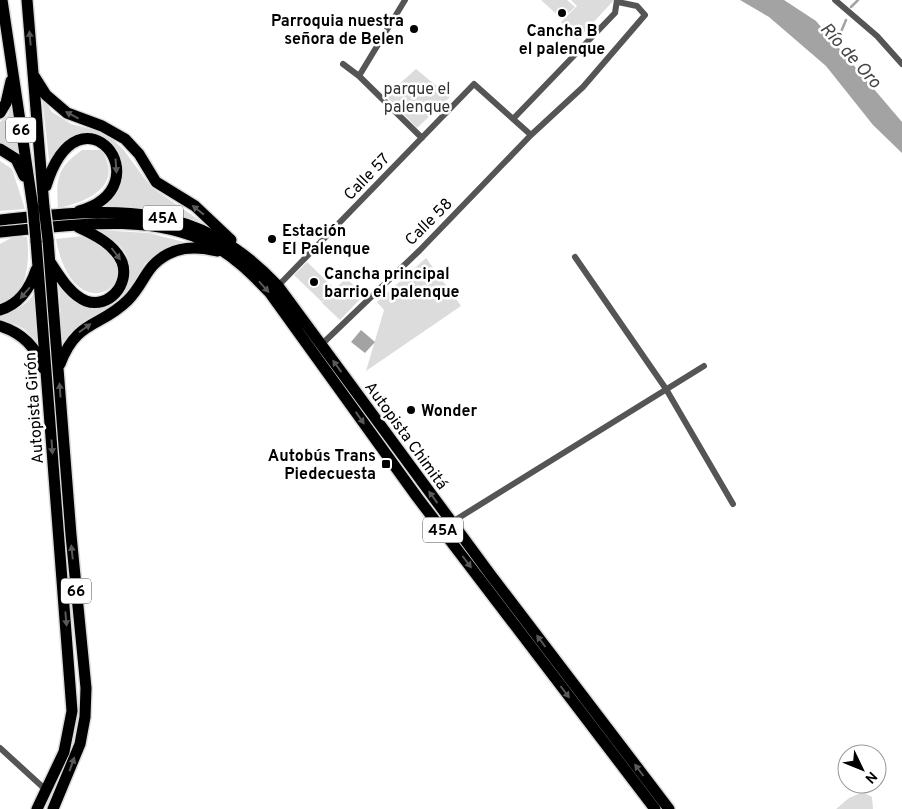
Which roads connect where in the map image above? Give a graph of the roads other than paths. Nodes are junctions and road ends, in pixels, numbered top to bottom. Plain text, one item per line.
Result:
1 (2, 0) edge
2 (27, 0) edge
3 (405, 0) edge
4 (835, 0) edge
5 (848, 0) edge
6 (617, 1) edge
7 (844, 6) junction
8 (343, 64) dead end
9 (902, 64) edge
10 (12, 66) junction
11 (34, 76) junction
12 (359, 76) junction
13 (0, 113) edge
14 (514, 119) junction
15 (531, 135) junction
16 (422, 138) junction
17 (0, 148) edge
18 (31, 192) junction
19 (44, 192) junction
20 (39, 210) junction
21 (72, 213) junction
22 (0, 219) edge
23 (76, 226) junction
24 (2, 233) edge
25 (228, 254) junction
26 (246, 255) junction
27 (575, 257) dead end
28 (50, 261) junction
29 (38, 266) junction
30 (278, 286) junction
31 (0, 310) edge
32 (0, 326) edge
33 (321, 345) junction
34 (704, 366) dead end
35 (58, 368) junction
36 (48, 381) junction
37 (666, 389) junction
38 (733, 504) dead end
39 (452, 522) junction
40 (0, 748) edge
41 (47, 791) junction
42 (37, 809) edge
43 (53, 809) edge
44 (655, 809) edge
45 (668, 809) edge

1 - 10 highway, Autopista Girón / 66
11 -> 2 highway, Autopista Girón / 66
3 - 12 street
4 - 7 street
5 - 7 street
6 - 14 street
6 - 15 street, Calle 58
7 - 9 street
8 - 12 street
10 - 13 highway
10 - 18 highway, Autopista Girón / 66
11 - 19 highway, Autopista Girón / 66
26 -> 11 highway
12 - 16 street
14 - 15 street
14 - 16 street, Calle 57
15 - 33 street, Calle 58
16 - 30 street, Calle 57
17 - 18 highway
18 - 20 highway, Autopista Girón / 66
19 - 20 highway, Autopista Girón / 66
19 -> 21 highway
20 - 21 highway, Autopista Chimitá / 45A
20 - 22 highway, 45A
20 - 28 highway, Autopista Girón / 66, bridge
20 - 29 highway, Autopista Girón / 66, bridge
21 - 26 highway, Autopista Chimitá / 45A
23 - 24 highway, Autopista Chimitá / 45A
23 - 25 highway, Autopista Chimitá / 45A
23 -> 28 highway
35 -> 25 highway
25 -> 44 highway, Autopista Chimitá / 45A
26 - 30 highway, Autopista Chimitá / 45A
27 - 37 street
28 - 35 highway, Autopista Girón / 66
29 -> 31 highway
29 - 36 highway, Autopista Girón / 66
30 - 33 highway, Autopista Chimitá / 45A
32 - 36 highway
39 -> 33 highway, Autopista Chimitá / 45A
34 - 37 street
43 -> 35 highway, Autopista Girón / 66
36 -> 41 highway, Autopista Girón / 66
37 - 38 street
37 - 39 street
45 -> 39 highway, Autopista Chimitá / 45A
40 - 41 street
41 - 42 highway, Autopista Girón / 66

